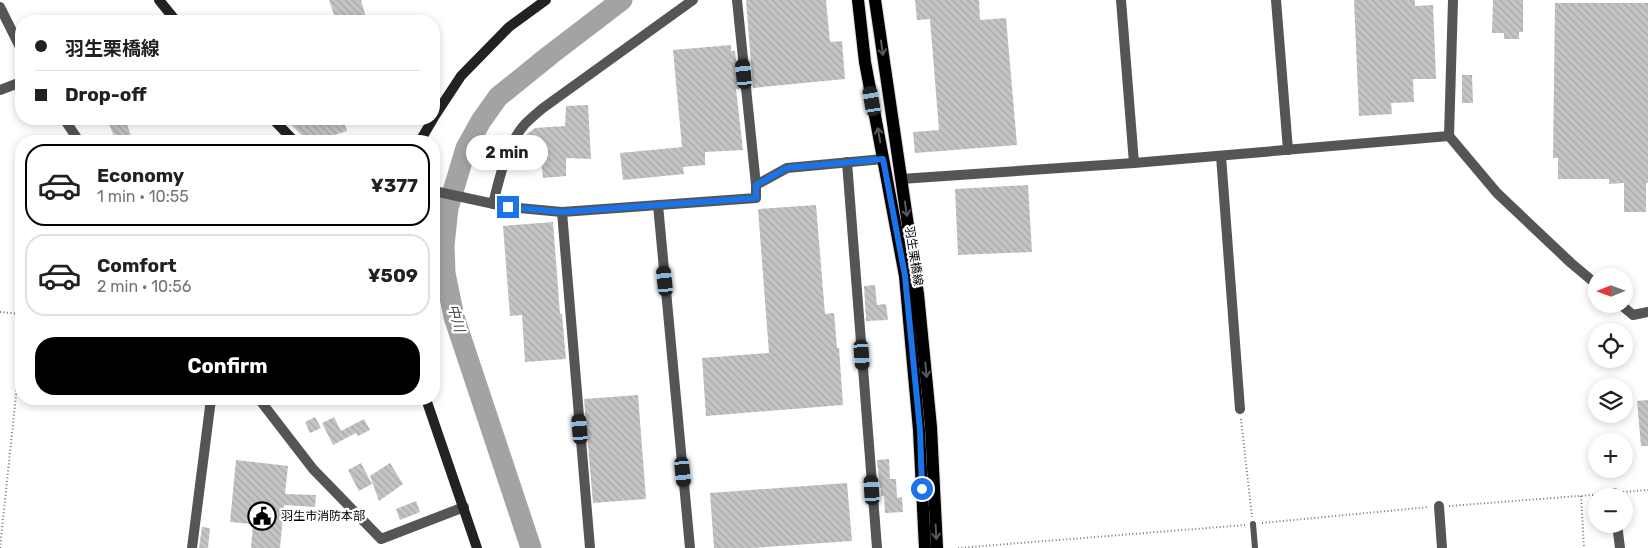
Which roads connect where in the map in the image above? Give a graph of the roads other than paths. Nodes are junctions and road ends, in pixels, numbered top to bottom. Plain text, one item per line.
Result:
1 (159, 0) edge
2 (546, 0) edge
3 (694, 0) edge
4 (737, 0) edge
5 (858, 0) edge
6 (875, 0) edge
7 (1121, 0) edge
8 (1276, 0) edge
9 (1453, 0) edge
10 (0, 7) edge
11 (171, 15) edge
12 (15, 37) edge
13 (15, 84) edge
14 (0, 90) edge
15 (440, 108) edge
16 (279, 125) edge
17 (288, 135) edge
18 (1449, 136) junction
19 (1288, 150) junction
20 (1221, 156) junction
21 (883, 159) junction
22 (847, 162) junction
23 (1134, 163) junction
24 (901, 180) junction
25 (756, 185) junction
26 (440, 192) edge
27 (494, 204) junction
28 (658, 205) junction
29 (562, 212) junction
30 (1588, 277) edge
31 (1648, 312) edge
32 (1631, 313) edge
33 (210, 405) edge
34 (264, 405) edge
35 (428, 405) edge
36 (1240, 409) road end
37 (1439, 506) road end
38 (464, 508) junction
39 (1253, 524) road end
40 (1618, 533) edge
41 (192, 548) edge
42 (478, 548) edge
43 (590, 548) edge
44 (690, 548) edge
45 (877, 548) edge
46 (925, 548) edge
47 (937, 548) edge
48 (1255, 548) edge
49 (1442, 548) edge
50 (1620, 548) edge

1 - 11 street
2 - 15 street
3 - 27 street
4 - 25 street
21 -> 5 main road, 羽生栗橋線
6 -> 24 main road, 羽生栗橋線
7 - 23 street
8 - 19 street
9 - 18 street
10 - 12 street
13 - 14 street
16 - 17 street
18 - 19 street
18 - 30 street
19 - 20 street
20 - 23 street
20 - 36 street
21 - 22 street
21 - 46 main road, 羽生栗橋線
22 - 25 street
22 - 45 street
23 - 24 street
24 -> 47 main road, 羽生栗橋線
25 - 28 street
26 - 27 street
27 - 29 street
28 - 29 street
28 - 44 street
29 - 43 street
31 - 32 street
33 - 41 street
34 - 38 street
35 - 38 street
37 - 49 street
38 - 42 street
39 - 48 lane
40 - 50 street

